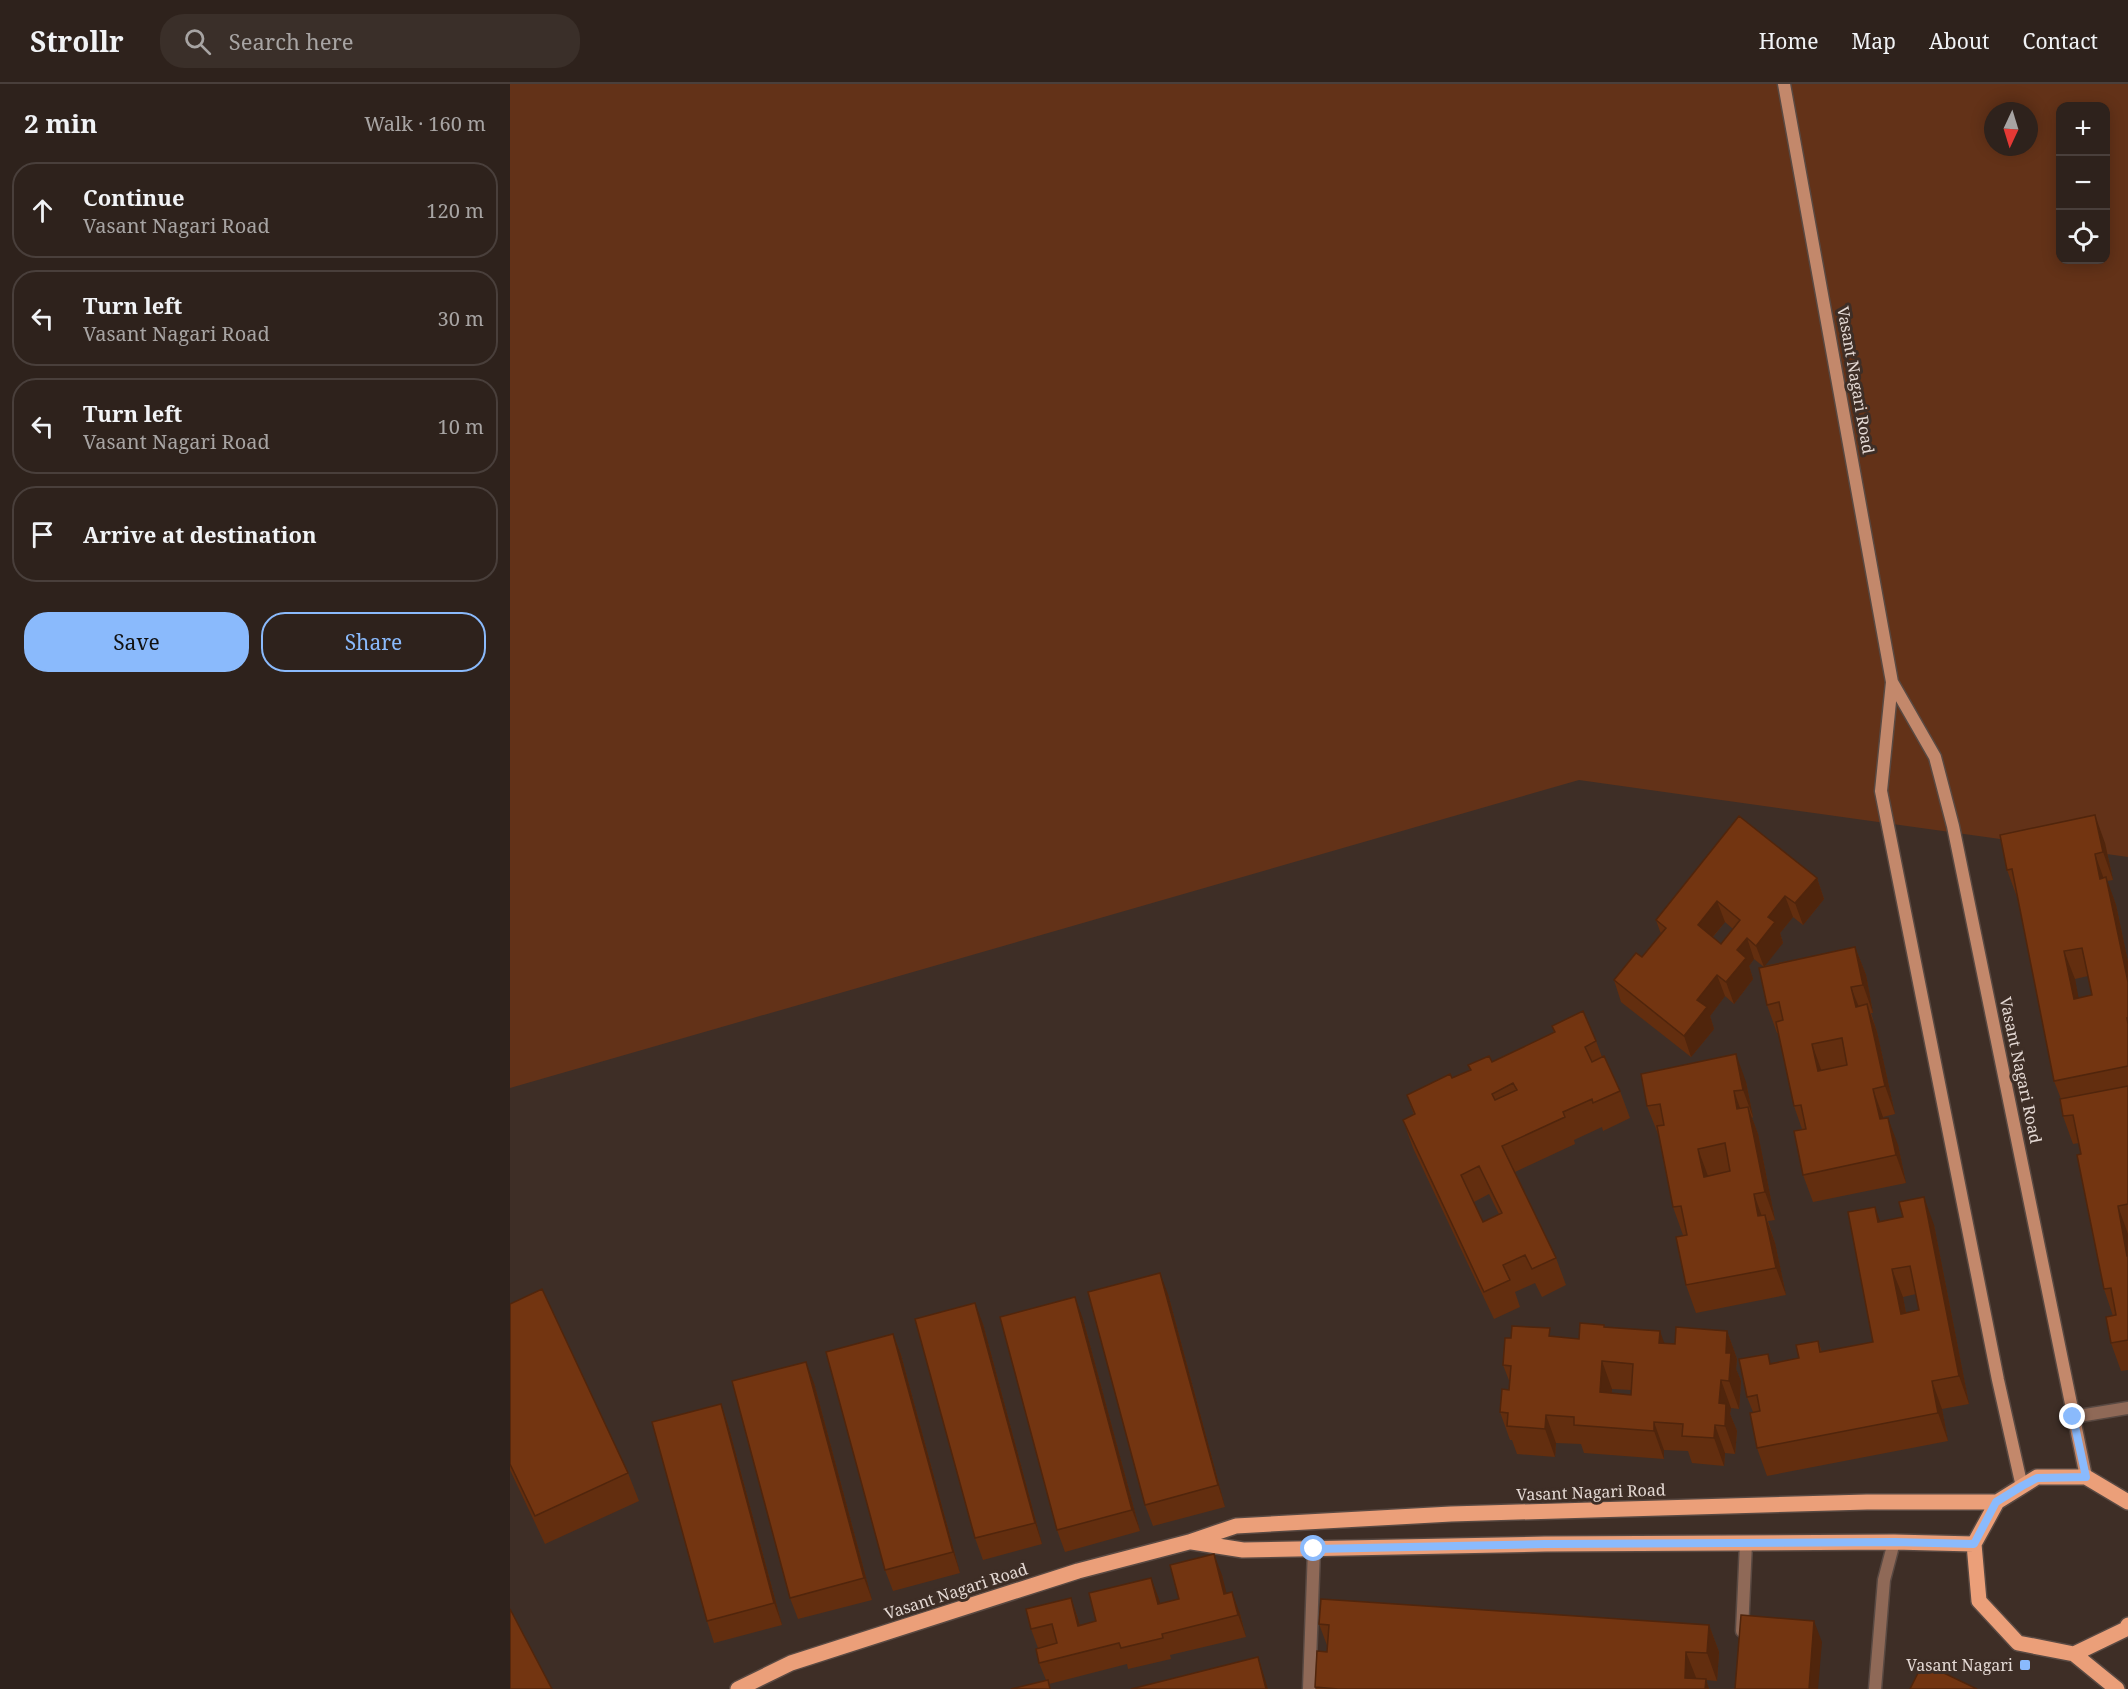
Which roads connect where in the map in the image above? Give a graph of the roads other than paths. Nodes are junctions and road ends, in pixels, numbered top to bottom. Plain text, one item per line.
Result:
1 (1784, 84) edge
2 (1892, 682) junction
3 (2128, 1408) edge
4 (2073, 1417) junction
5 (2086, 1477) junction
6 (2022, 1486) junction
7 (1996, 1502) junction
8 (2128, 1502) edge
9 (1189, 1542) junction
10 (1894, 1542) junction
11 (1746, 1543) junction
12 (1974, 1544) junction
13 (1314, 1549) junction
14 (2127, 1629) edge
15 (1741, 1644) edge
16 (2074, 1654) junction
17 (738, 1689) edge
18 (1310, 1689) edge
19 (1875, 1689) edge
20 (2117, 1689) edge

1 - 2 main road, Vasant Nagari Road
2 - 4 main road, Vasant Nagari Road
2 - 6 main road, Vasant Nagari Road
3 - 4 street
4 - 5 main road, Vasant Nagari Road
5 - 6 main road
5 - 8 main road
6 - 7 main road
7 - 9 main road, Vasant Nagari Road
7 - 12 main road
9 - 13 main road, Vasant Nagari Road
9 - 17 main road, Vasant Nagari Road
10 - 11 main road, Vasant Nagari Road
10 - 12 main road, Vasant Nagari Road
10 - 19 street
11 - 13 main road, Vasant Nagari Road
11 - 15 street
12 - 16 main road
13 - 18 street
14 - 16 main road
16 - 20 main road

